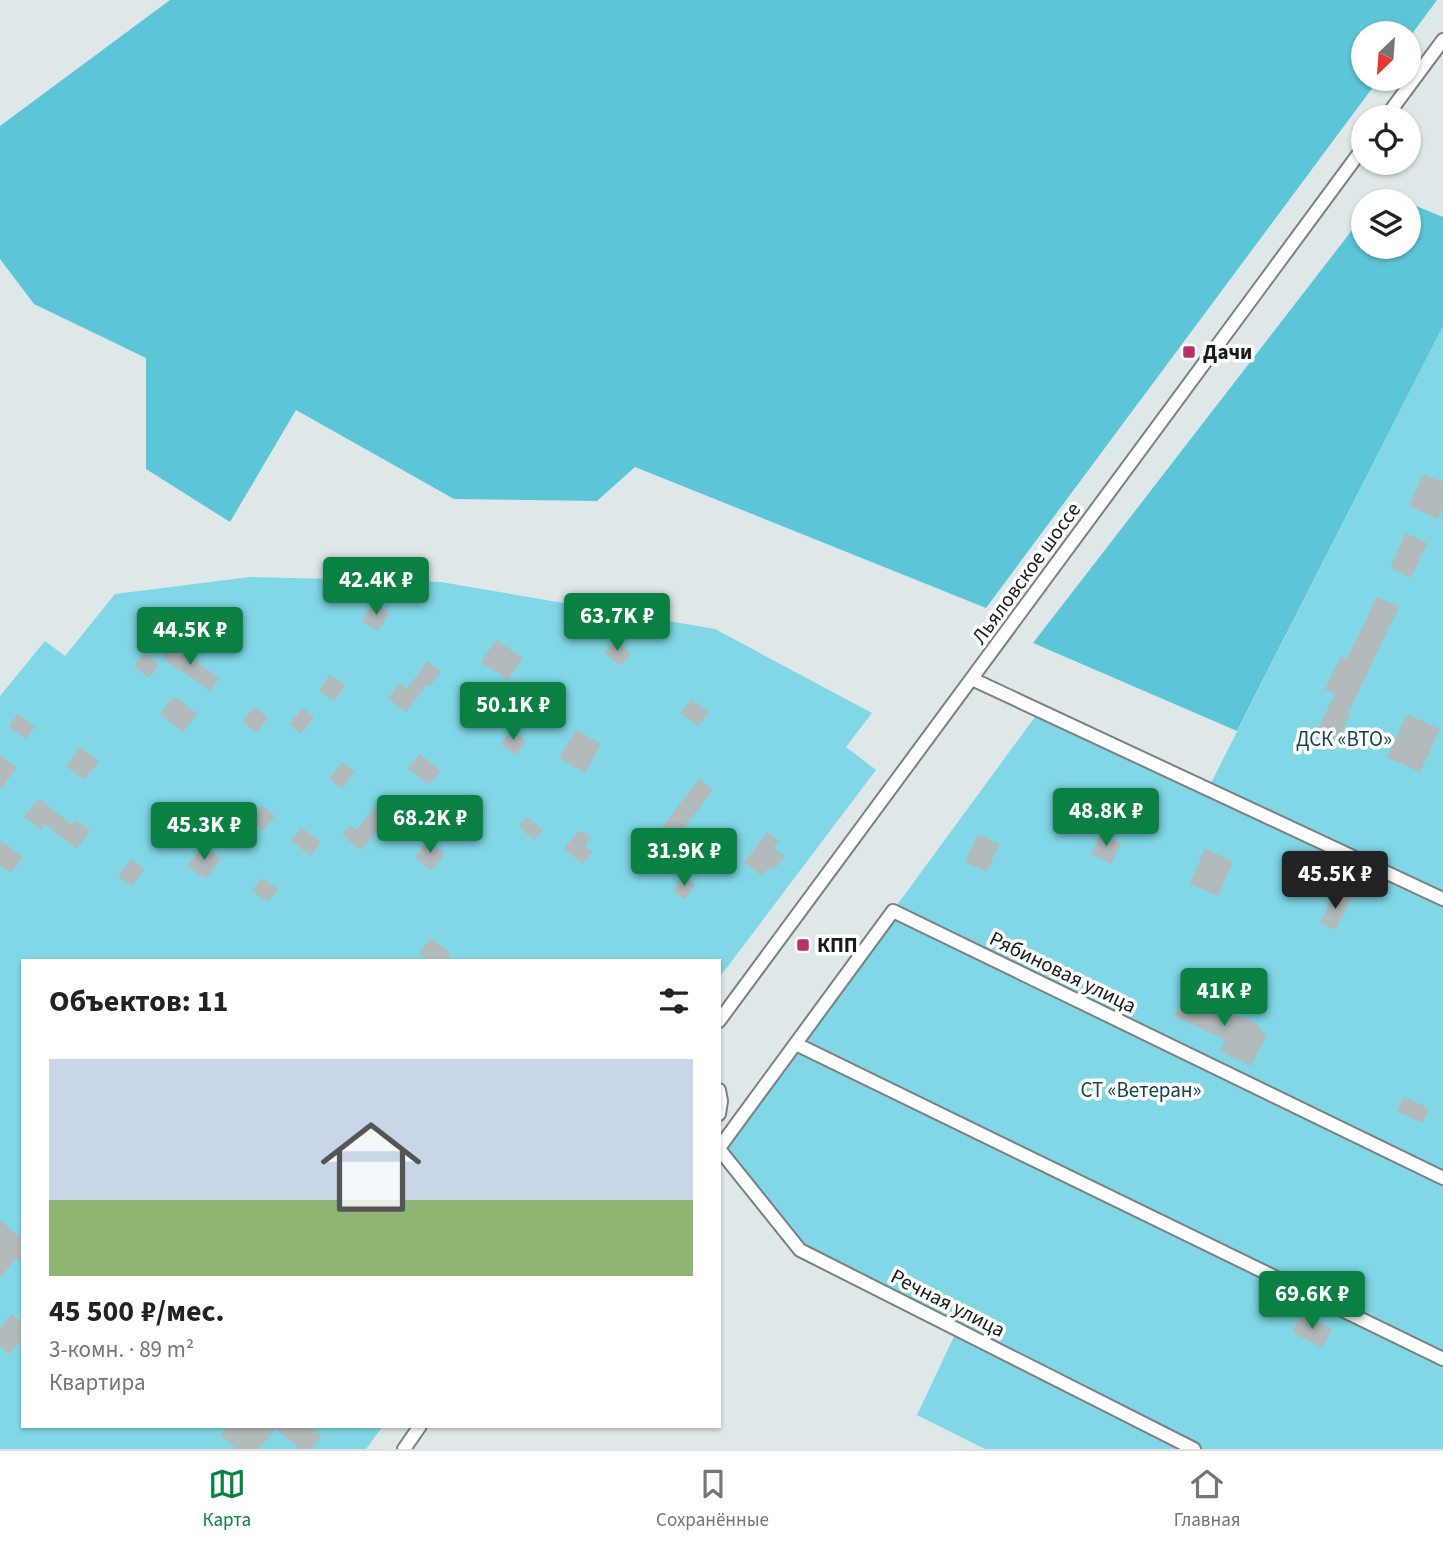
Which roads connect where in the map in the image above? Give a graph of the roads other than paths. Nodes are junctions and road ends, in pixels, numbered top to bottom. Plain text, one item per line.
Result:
1 (1443, 40) edge
2 (1395, 105) edge
3 (1351, 164) edge
4 (972, 678) junction
5 (1443, 899) edge
6 (721, 1018) edge
7 (796, 1044) junction
8 (721, 1145) edge
9 (721, 1151) edge
10 (1443, 1178) edge
11 (1443, 1359) edge
12 (419, 1428) edge
13 (404, 1449) edge
14 (1195, 1449) edge

1 - 2 street
3 - 4 street, Льяловское шоссе
4 - 5 street
4 - 6 street, Льяловское шоссе
7 - 8 street
7 - 10 street, Рябиновая улица
7 - 11 street
9 - 14 street, Речная улица
12 - 13 street

